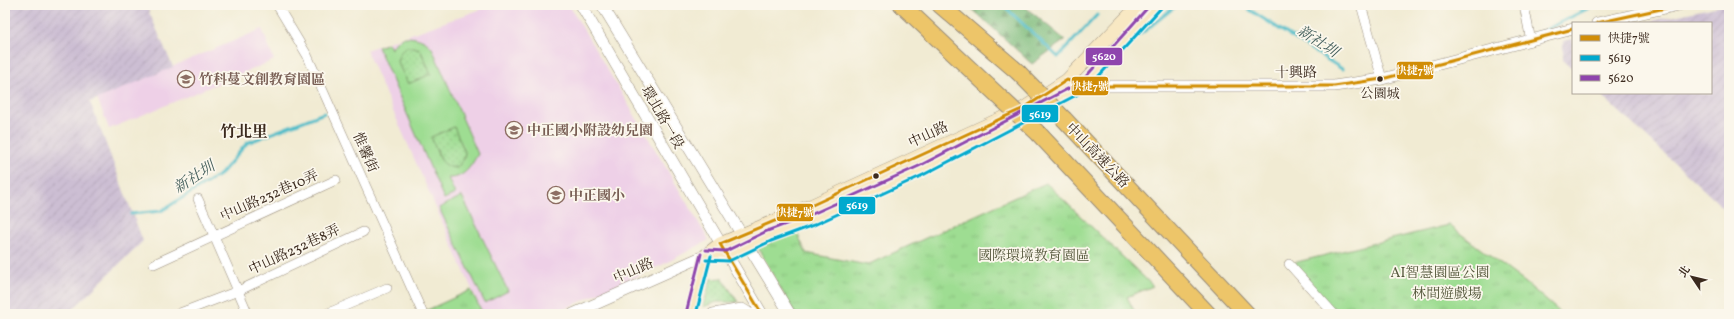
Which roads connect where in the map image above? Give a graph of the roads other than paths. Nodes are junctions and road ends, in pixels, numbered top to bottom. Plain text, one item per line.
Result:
1 (277, 5) edge
2 (581, 5) edge
3 (602, 5) edge
4 (902, 5) edge
5 (940, 5) edge
6 (1139, 5) edge
7 (1157, 5) edge
8 (1361, 5) edge
9 (1524, 5) edge
10 (1679, 5) edge
11 (1602, 22) edge
12 (1572, 29) edge
13 (1531, 41) junction
14 (1382, 79) junction
15 (1067, 80) junction
16 (1084, 86) junction
17 (336, 180) dead end
18 (198, 199) dead end
19 (363, 232) dead end
20 (214, 236) junction
21 (745, 240) junction
22 (720, 244) junction
23 (706, 255) junction
24 (727, 256) junction
25 (154, 264) dead end
26 (1289, 264) dead end
27 (387, 288) dead end
28 (238, 291) junction
29 (180, 313) edge
30 (248, 314) edge
31 (326, 314) edge
32 (423, 314) edge
33 (573, 314) edge
34 (691, 314) edge
35 (713, 314) edge
36 (750, 314) edge
37 (762, 314) edge
38 (790, 314) edge
39 (1208, 314) edge
40 (1247, 314) edge
41 (1334, 314) edge

1 - 32 street, 惟馨街
2 - 22 street, 環北路一段
3 - 21 street, 環北路一段
4 - 39 highway, 中山高速公路, bridge
5 - 40 highway, 中山高速公路, bridge
6 - 15 main road, 中山路
7 - 16 main road, 中山路
8 - 14 street
9 - 13 street
10 - 11 street
12 - 13 street, 十興路
13 - 14 street, 十興路
14 - 16 street, 十興路
15 - 16 street, 十興路
15 - 21 main road, 中山路
16 - 21 main road, 中山路
17 - 20 street, 中山路232巷10弄
18 - 20 street
19 - 28 street, 中山路232巷8弄
20 - 25 street, 中山路232巷10弄
20 - 28 street
21 - 22 main road, 中山路
21 - 24 main road, 中山路
21 - 38 street, 環北路一段
22 - 23 main road, 中山路
22 - 24 street, 環北路一段
23 - 24 main road, 中山路
23 - 33 street, 中山路
23 - 34 main road
24 - 37 street, 環北路一段
26 - 41 street
27 - 31 street
28 - 29 street, 中山路232巷8弄
28 - 30 street
35 - 36 street

